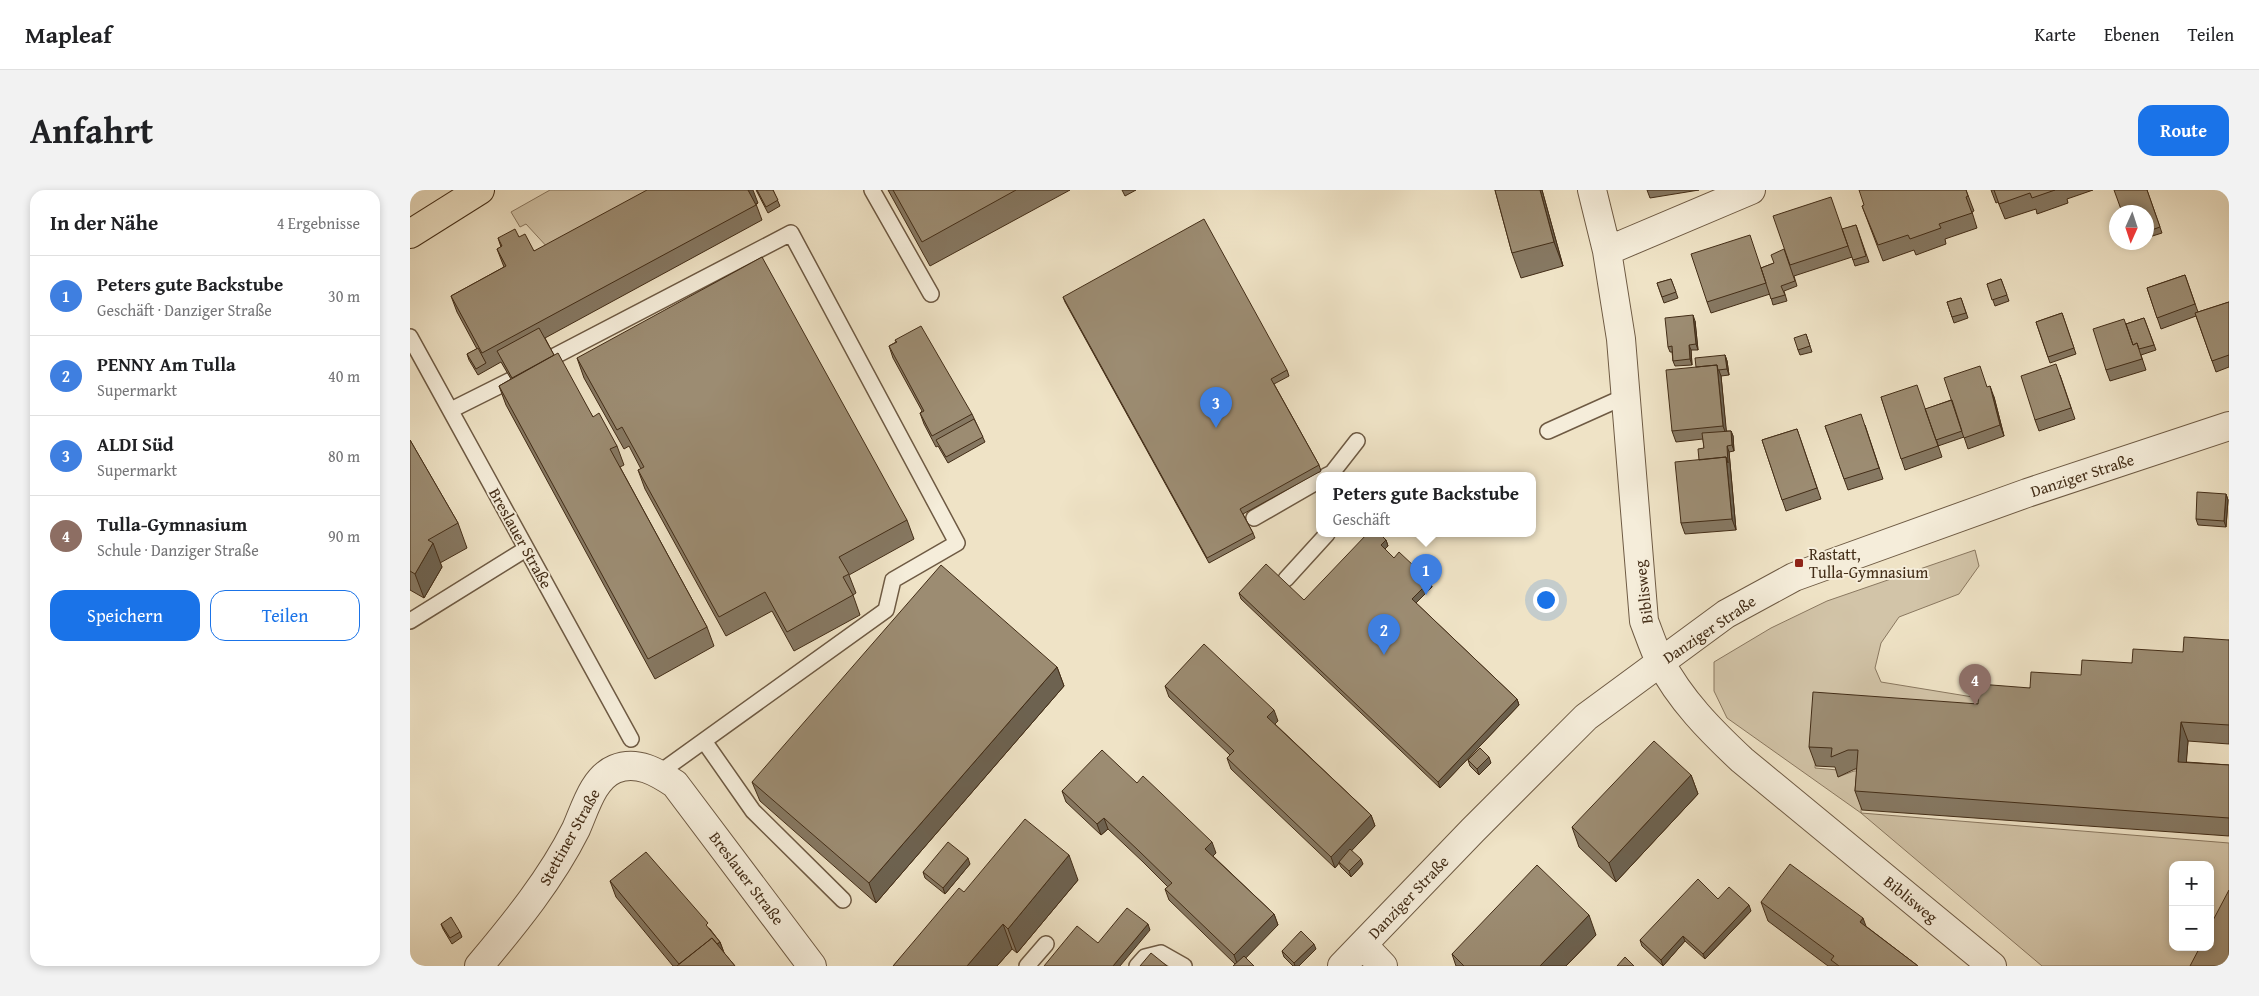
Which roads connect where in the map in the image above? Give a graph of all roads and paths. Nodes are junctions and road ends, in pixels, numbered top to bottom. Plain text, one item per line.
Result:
1 (480, 190) edge
2 (872, 190) edge
3 (1592, 190) edge
4 (1751, 190) edge
5 (410, 234) edge
6 (1607, 251) junction
7 (931, 294) dead end
8 (410, 337) edge
9 (553, 356) edge
10 (511, 380) edge
11 (1626, 396) junction
12 (451, 410) junction
13 (2229, 426) edge
14 (1548, 431) dead end
15 (1357, 441) dead end
16 (1333, 472) edge
17 (1316, 482) edge
18 (1254, 518) dead end
19 (1324, 537) edge
20 (526, 549) junction
21 (1286, 580) edge
22 (410, 621) edge
23 (1660, 661) junction
24 (631, 739) dead end
25 (704, 741) junction
26 (629, 766) joint
27 (659, 773) junction
28 (843, 900) dead end
29 (1046, 944) dead end
30 (1363, 945) junction
31 (479, 966) edge
32 (812, 966) edge
33 (1027, 966) edge
34 (1137, 966) edge
35 (1184, 966) edge
36 (1342, 966) edge
37 (1383, 966) edge
38 (1992, 966) edge

1 - 5 main road
2 - 7 lane
3 - 6 street, Biblisweg
4 - 6 street
6 - 11 street, Biblisweg
8 - 12 lane, Breslauer Straße
9 - 25 lane
10 - 12 lane
11 - 14 lane
11 - 23 street, Biblisweg
12 - 20 lane, Breslauer Straße
13 - 23 street, Danziger Straße
15 - 16 lane
17 - 18 lane
19 - 21 lane
20 - 22 lane
20 - 24 lane, Breslauer Straße
23 - 30 street, Danziger Straße
23 - 38 street, Biblisweg
25 - 27 lane
25 - 28 lane
26 - 27 street, Breslauer Straße
26 - 31 street, Stettiner Straße
27 - 32 street, Breslauer Straße
29 - 33 lane
30 - 36 street, Danziger Straße
30 - 37 street
34 - 35 lane

